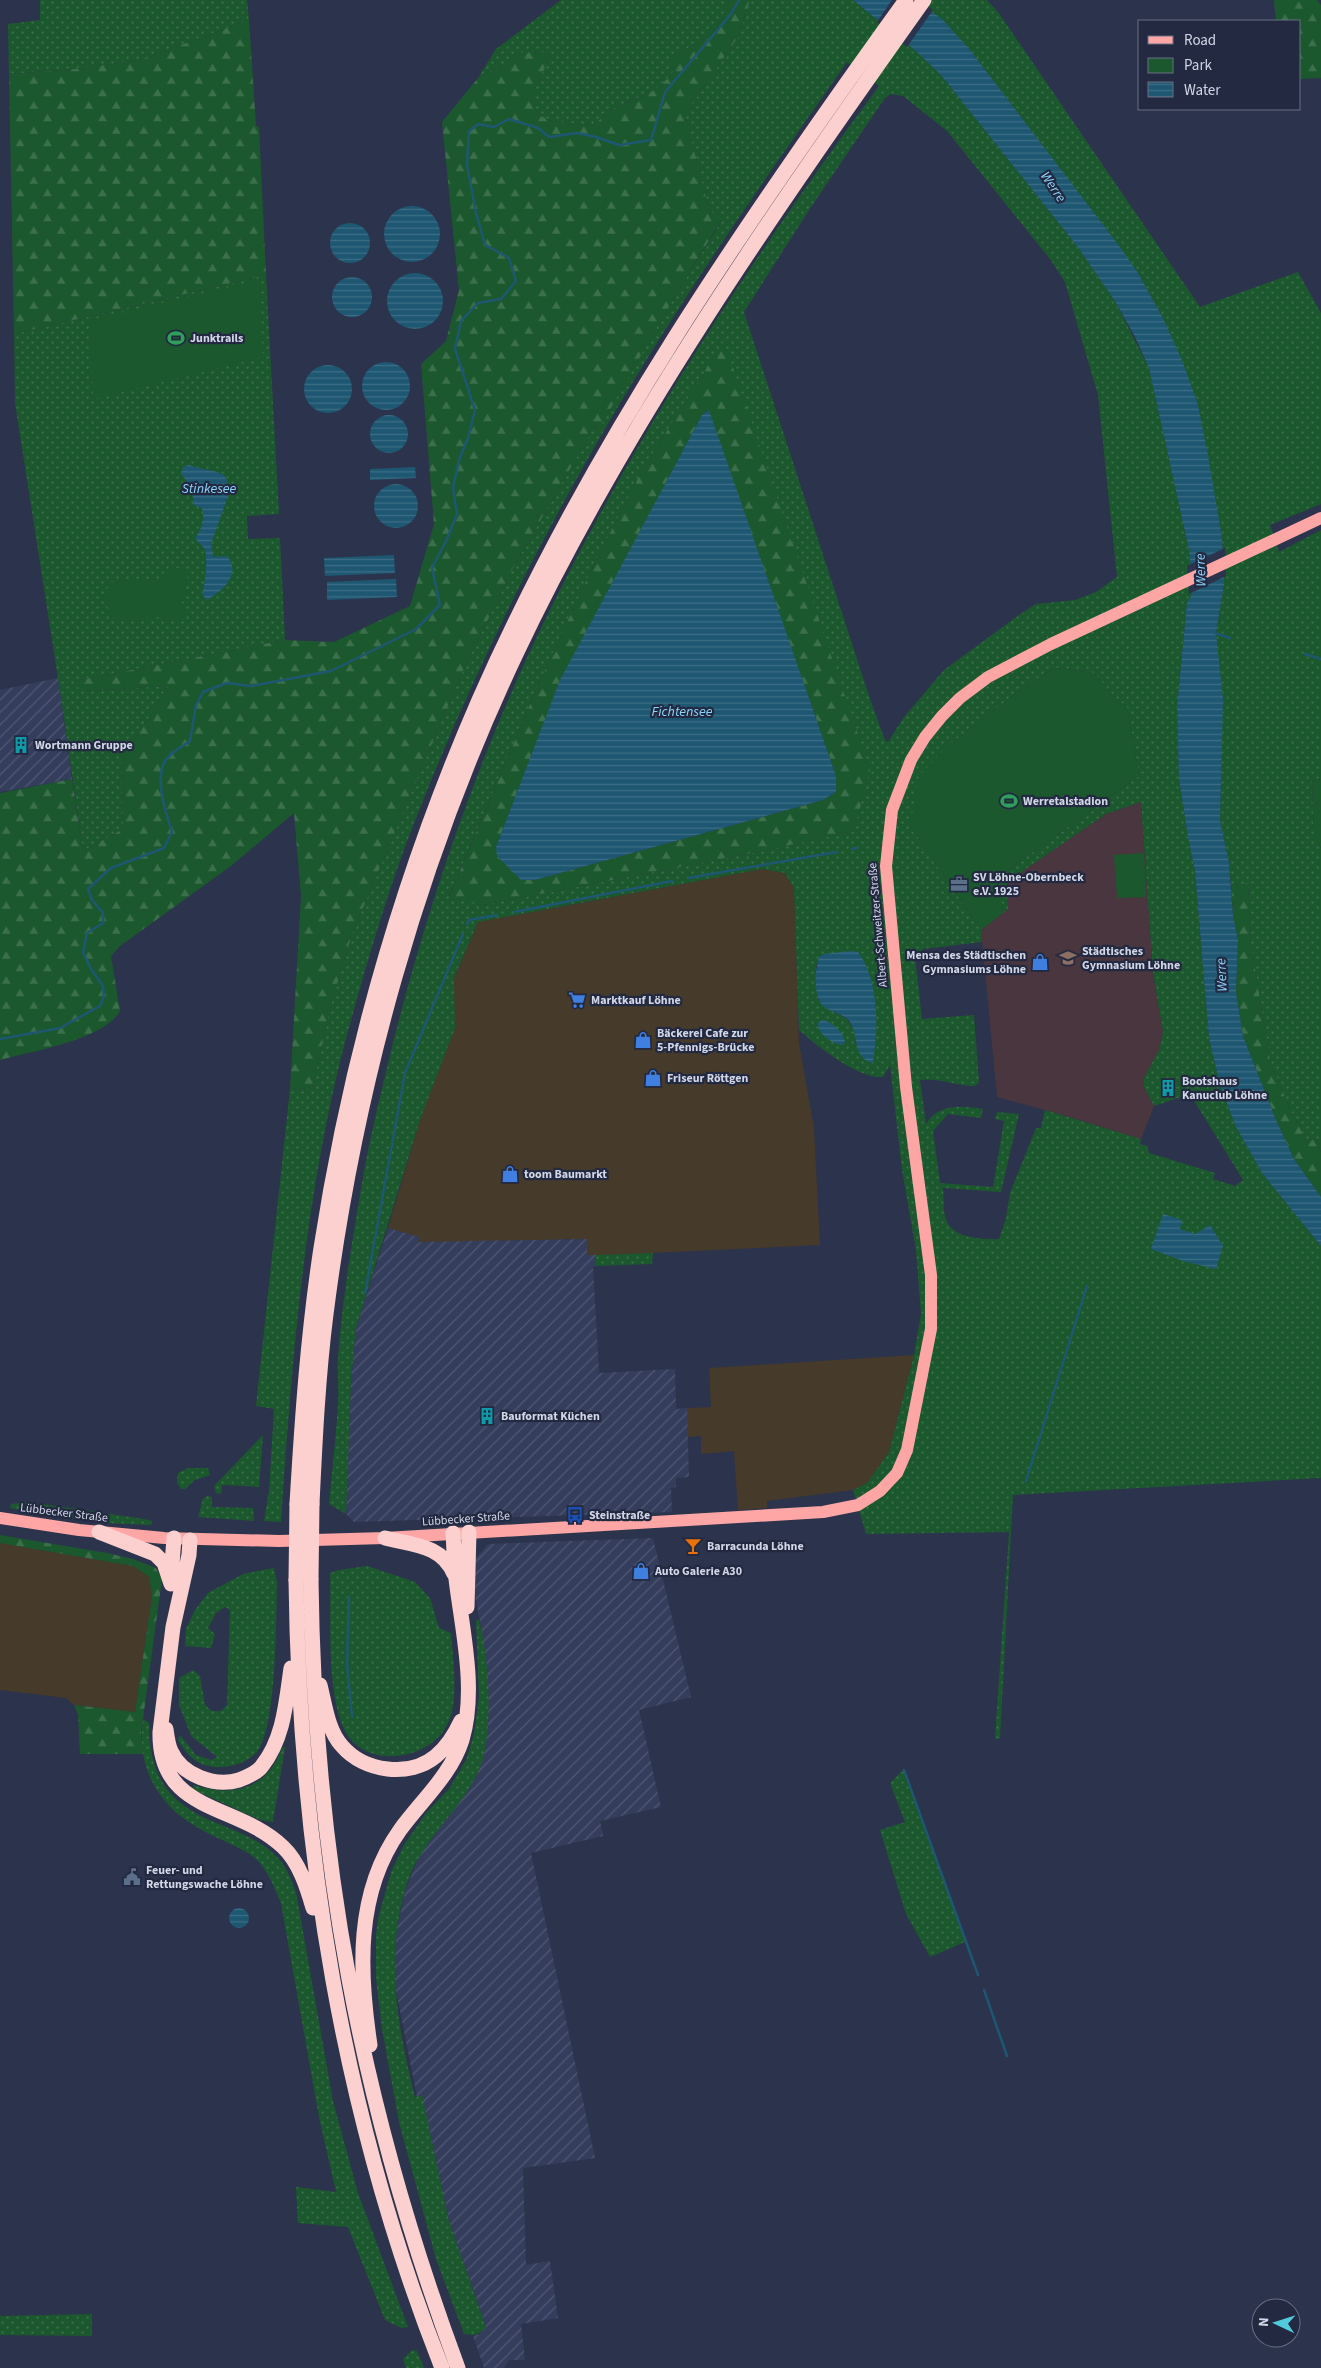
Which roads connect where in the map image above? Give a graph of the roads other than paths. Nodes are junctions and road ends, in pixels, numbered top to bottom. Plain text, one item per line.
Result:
1 (906, 0) edge
2 (924, 0) edge
3 (862, 74) junction
4 (1321, 518) edge
5 (906, 1450) joint
6 (0, 1518) edge
7 (99, 1532) junction
8 (469, 1532) junction
9 (453, 1533) junction
10 (174, 1538) junction
11 (386, 1538) junction
12 (190, 1540) junction
13 (456, 1577) junction
14 (303, 1580) junction
15 (171, 1584) junction
16 (296, 1624) junction
17 (173, 1627) junction
18 (464, 1628) junction
19 (312, 1647) junction
20 (468, 1699) junction
21 (164, 1708) junction
22 (330, 1967) junction
23 (372, 2093) junction
24 (441, 2365) edge
25 (458, 2368) edge

1 - 3 highway
2 - 3 highway
3 - 14 highway, bridge
4 - 5 main road, Albert-Schweitzer-Straße
5 - 8 main road, Lübbecker Straße
6 - 7 main road, Lübbecker Straße
7 - 10 main road, Lübbecker Straße
7 - 15 highway
8 - 9 main road, Lübbecker Straße
8 - 18 highway
9 - 11 main road, Lübbecker Straße
9 - 13 highway
10 - 12 main road, Lübbecker Straße
10 - 15 highway
11 - 12 main road, Lübbecker Straße
11 - 13 highway
12 - 17 highway
13 - 18 highway
14 - 16 highway
14 - 19 highway
15 - 17 highway
16 - 21 highway
16 - 22 highway
17 - 21 highway
18 - 20 highway
19 - 20 highway
19 - 23 highway
20 - 23 highway
21 - 22 highway
22 - 24 highway
23 - 25 highway

